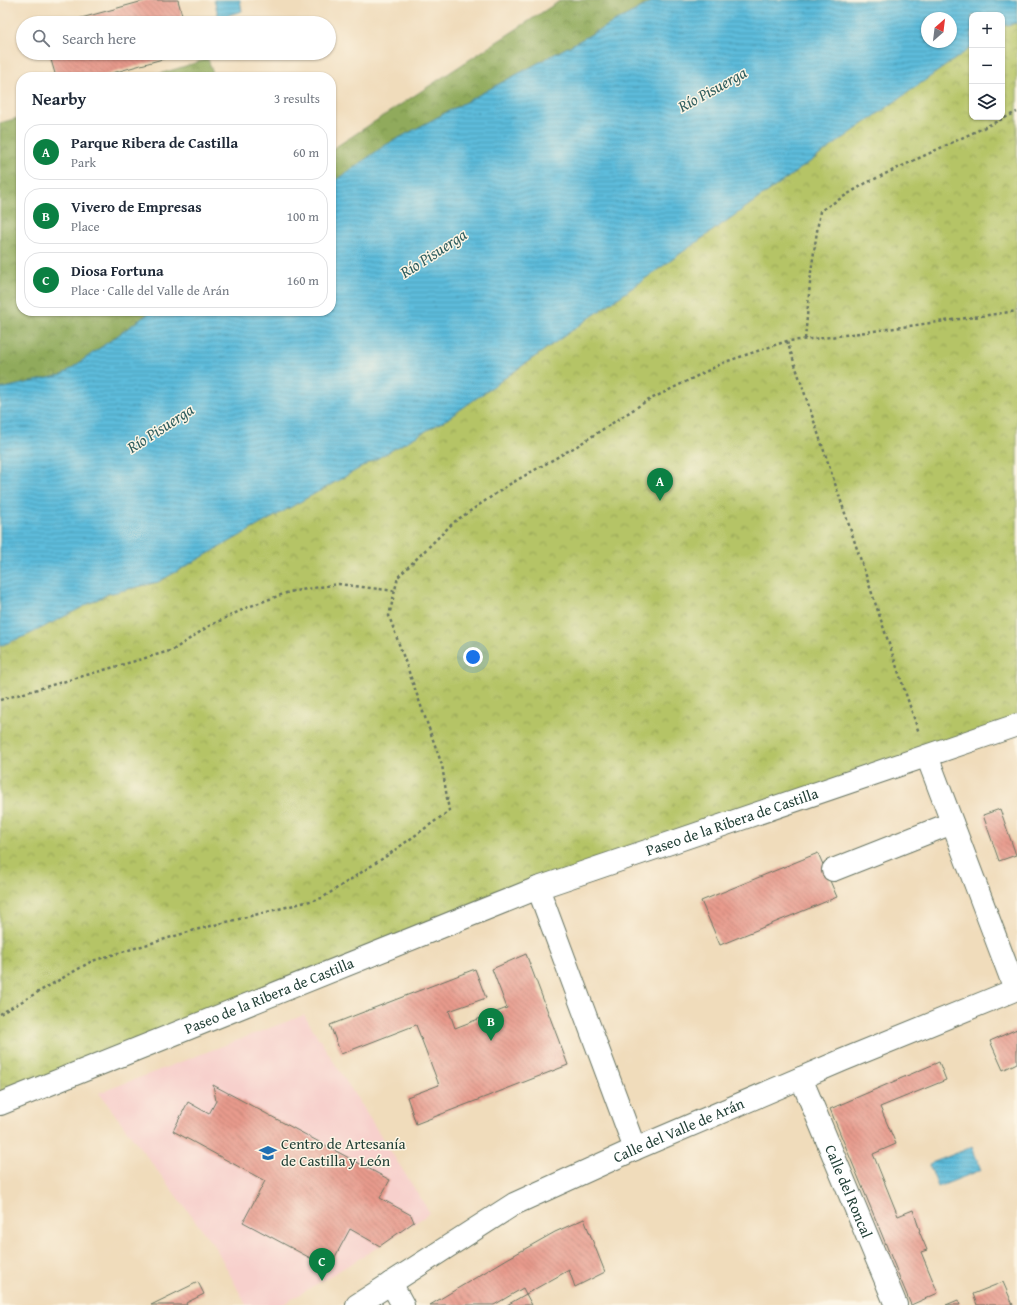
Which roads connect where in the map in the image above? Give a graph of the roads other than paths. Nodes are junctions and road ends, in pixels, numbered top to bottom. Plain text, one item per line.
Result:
1 (1017, 725) edge
2 (926, 756) junction
3 (952, 823) junction
4 (833, 870) dead end
5 (538, 888) junction
6 (1016, 989) edge
7 (801, 1078) junction
8 (0, 1104) edge
9 (635, 1149) junction
10 (391, 1284) junction
11 (357, 1305) edge
12 (403, 1305) edge
13 (896, 1305) edge

1 - 2 street, Paseo de la Ribera de Castilla
2 - 3 street
2 - 5 street, Paseo de la Ribera de Castilla
3 - 4 street
3 - 6 street
5 - 8 street, Paseo de la Ribera de Castilla
5 - 9 street
6 - 7 street, Calle del Valle de Arán
7 - 9 street, Calle del Valle de Arán
7 - 13 street, Calle del Roncal
9 - 10 street, Calle del Valle de Arán
10 - 11 street, Calle del Valle de Arán
10 - 12 street

